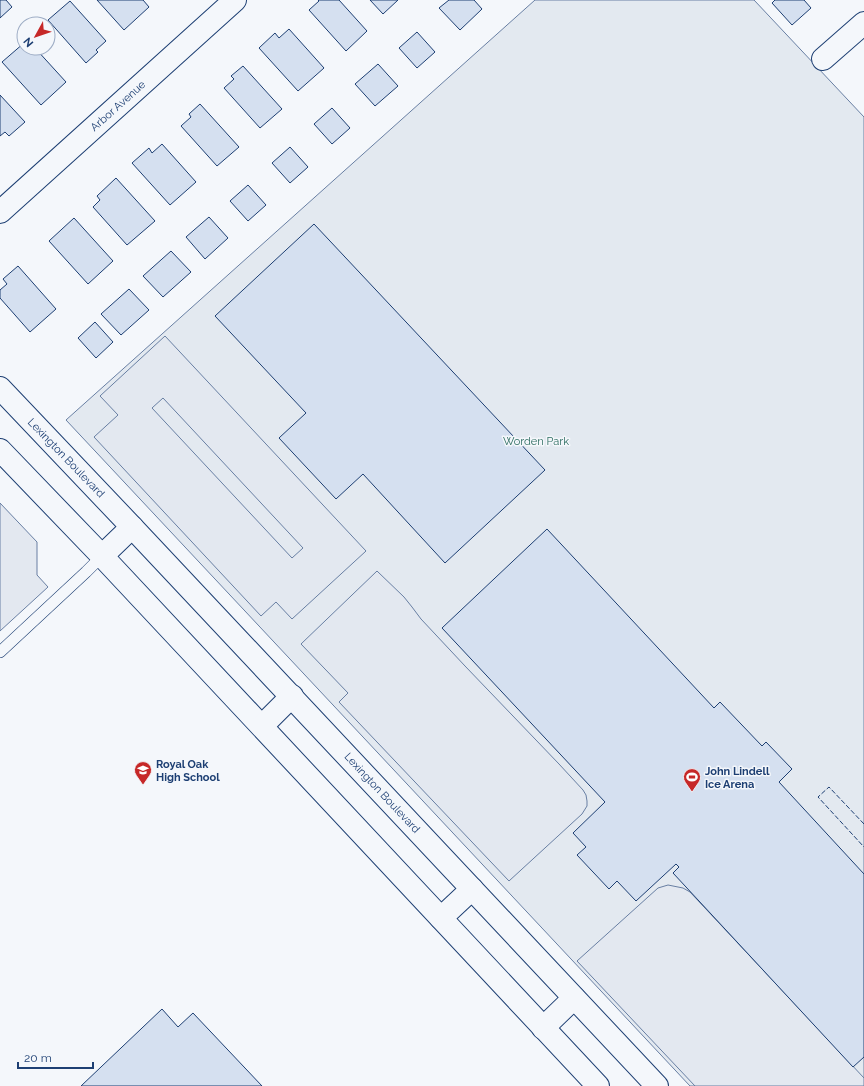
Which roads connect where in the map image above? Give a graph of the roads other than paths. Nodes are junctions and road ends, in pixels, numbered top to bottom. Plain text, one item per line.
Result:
1 (235, 0) edge
2 (864, 23) edge
3 (823, 59) dead end
4 (0, 212) edge
5 (0, 388) edge
6 (0, 450) edge
7 (132, 527) junction
8 (102, 556) junction
9 (0, 652) edge
10 (292, 696) junction
11 (262, 726) junction
12 (472, 890) junction
13 (441, 918) junction
14 (574, 998) junction
15 (542, 1028) junction
16 (598, 1086) edge
17 (657, 1086) edge

1 - 4 street, Arbor Avenue
2 - 3 street
5 - 7 street, Lexington Boulevard
6 - 8 street
7 - 8 street
7 - 10 street, Lexington Boulevard
8 - 9 lane
8 - 11 street
10 - 11 street
10 - 12 street, Lexington Boulevard
11 - 13 street
12 - 13 street
12 - 14 street, Lexington Boulevard
13 - 15 street
14 - 15 street
14 - 17 street, Lexington Boulevard
15 - 16 street

